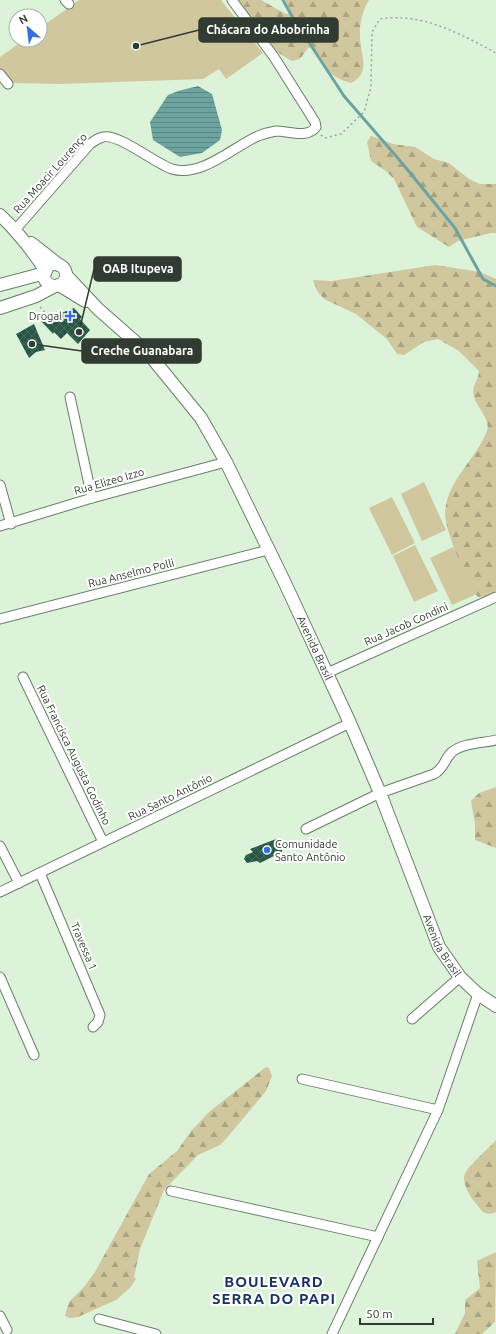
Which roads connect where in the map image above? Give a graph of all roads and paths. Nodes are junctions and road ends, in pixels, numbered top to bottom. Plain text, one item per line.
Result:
1 (232, 0) edge
2 (496, 53) edge
3 (0, 74) edge
4 (8, 84) dead end
5 (313, 131) junction
6 (0, 215) edge
7 (15, 230) junction
8 (62, 270) junction
9 (45, 272) junction
10 (0, 285) edge
11 (57, 285) junction
12 (38, 304) dead end
13 (0, 308) edge
14 (98, 309) junction
15 (49, 317) dead end
16 (70, 397) dead end
17 (226, 462) junction
18 (0, 486) edge
19 (92, 498) junction
20 (11, 524) junction
21 (0, 526) edge
22 (268, 550) junction
23 (496, 597) edge
24 (0, 619) edge
25 (327, 673) junction
26 (23, 677) dead end
27 (350, 723) junction
28 (496, 740) edge
29 (380, 793) junction
30 (306, 829) dead end
31 (103, 842) junction
32 (0, 846) edge
33 (40, 873) junction
34 (18, 883) junction
35 (0, 892) edge
36 (0, 977) edge
37 (460, 977) junction
38 (478, 994) junction
39 (496, 1006) edge
40 (412, 1019) dead end
41 (93, 1027) dead end
42 (34, 1055) dead end
43 (302, 1079) dead end
44 (438, 1110) junction
45 (172, 1191) dead end
46 (378, 1237) junction
47 (0, 1316) edge
48 (99, 1320) dead end
49 (7, 1330) dead end
50 (156, 1334) edge
51 (332, 1334) edge

1 - 5 street
2 - 5 path
3 - 4 street
5 - 7 street, Rua Moacir Lourenço
6 - 7 main road, Avenida Brasil
7 - 8 main road, Avenida Brasil
7 - 9 main road, Avenida Brasil
8 - 9 main road
8 - 11 main road
8 - 14 main road, Avenida Brasil
9 - 10 main road
9 - 11 main road, Avenida Brasil
11 - 13 main road
11 - 14 main road, Avenida Brasil
12 - 15 path
14 - 17 main road, Avenida Brasil
16 - 19 street
17 - 19 street, Rua Elizeo Izzo
17 - 22 main road, Avenida Brasil
18 - 20 street
19 - 20 street, Rua Elizeo Izzo
20 - 21 street, Rua Elizeo Izzo
22 - 24 street, Rua Anselmo Polli
22 - 25 main road, Avenida Brasil
23 - 25 street, Rua Jacob Condini
25 - 27 main road, Avenida Brasil
26 - 31 street, Rua Francisca Augusta Godinho
27 - 29 main road, Avenida Brasil
27 - 31 street, Rua Santo Antônio
28 - 29 street
29 - 30 street
29 - 37 main road, Avenida Brasil
31 - 33 street, Rua Santo Antônio
32 - 34 street
33 - 34 street, Rua Santo Antônio
33 - 41 street, Travessa 1
34 - 35 street, Rua Santo Antônio
36 - 42 street
37 - 38 main road, Avenida Brasil
37 - 40 street
38 - 39 main road, Avenida Brasil
38 - 44 street
43 - 44 street
44 - 46 street
45 - 46 street
46 - 51 street
47 - 49 street
48 - 50 street

